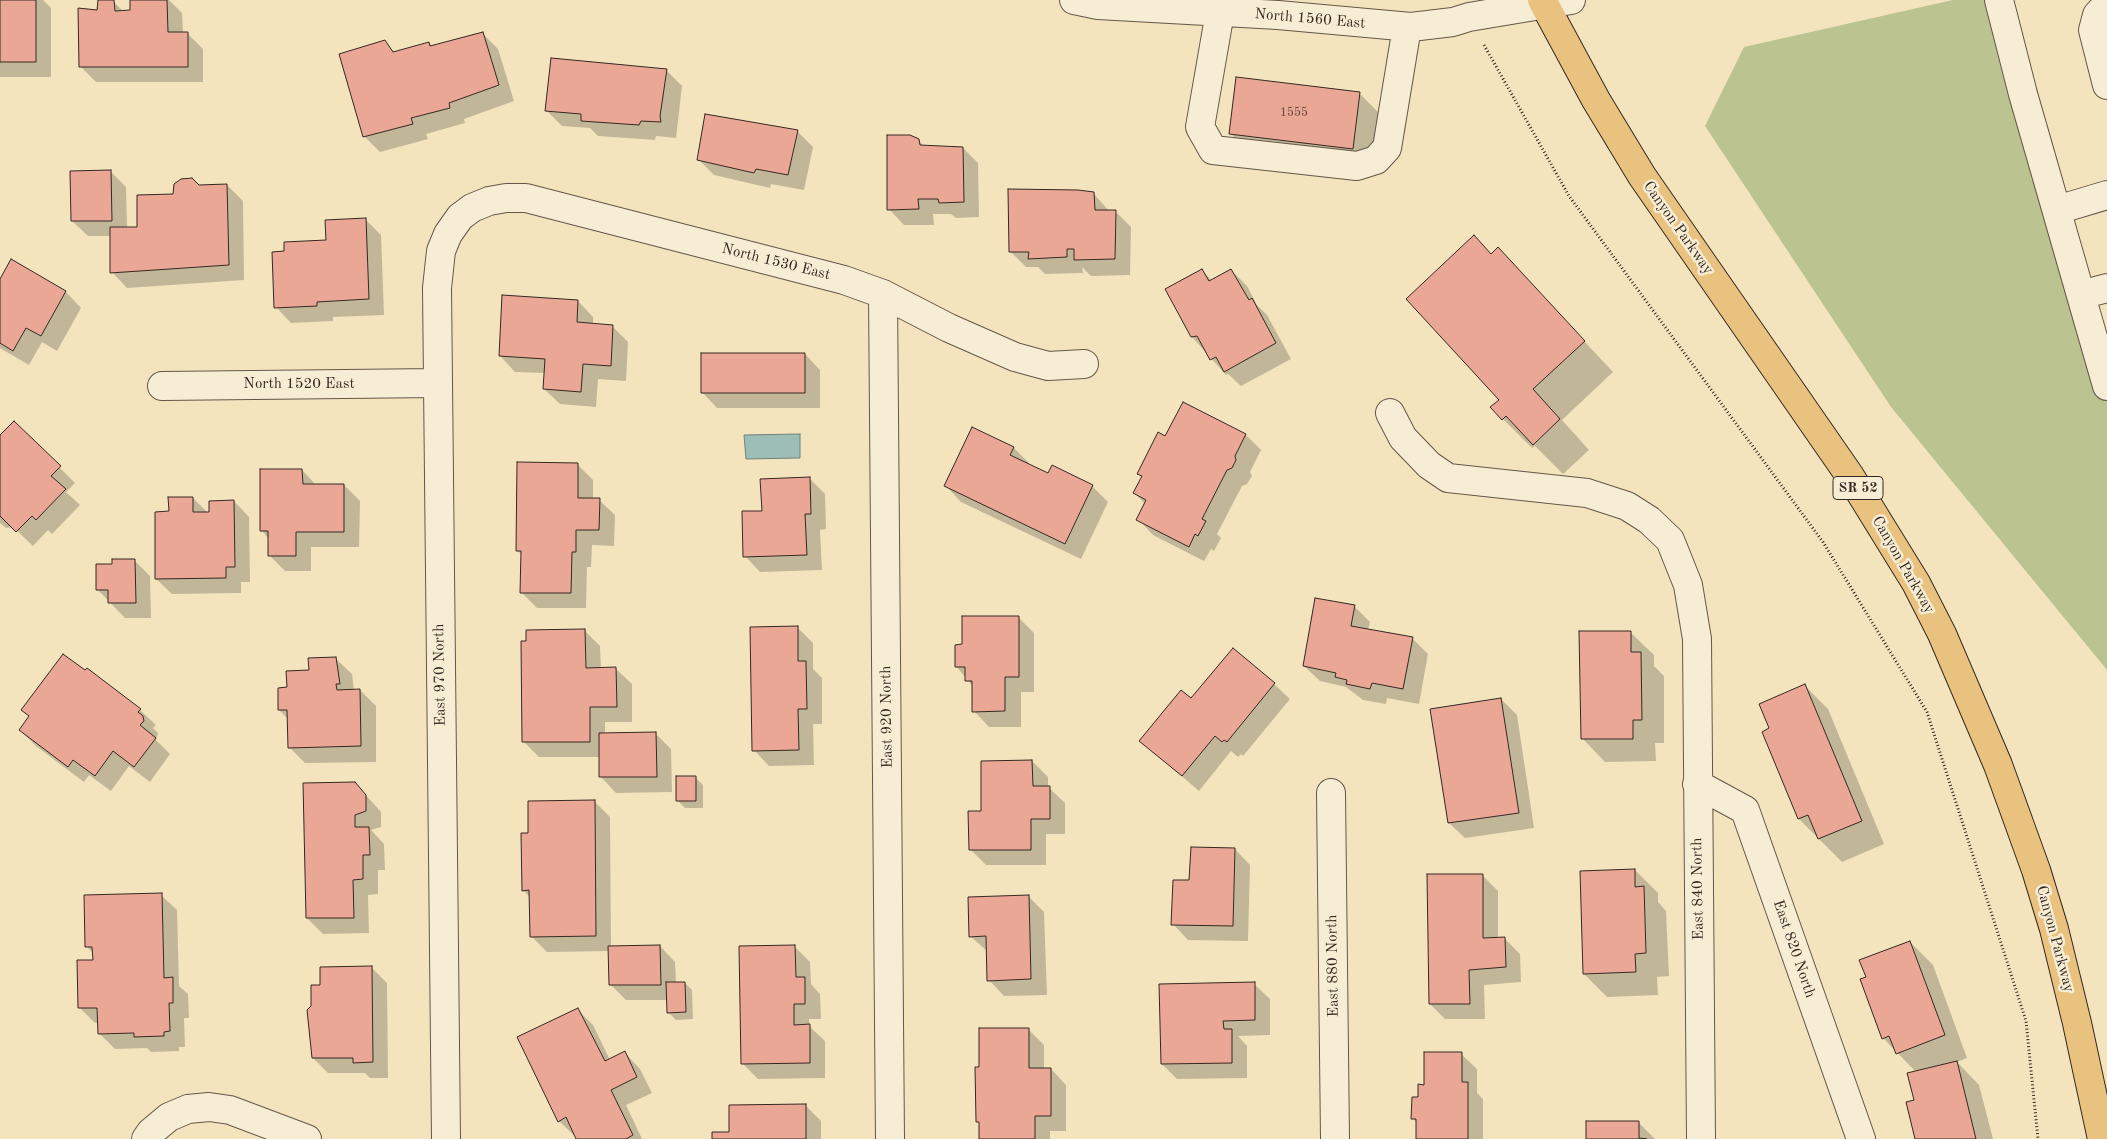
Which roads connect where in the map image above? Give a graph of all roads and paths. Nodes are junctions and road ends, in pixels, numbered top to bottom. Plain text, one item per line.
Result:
1 (1571, 0) edge
2 (1999, 0) edge
3 (1090, 2) edge
4 (1543, 2) edge
5 (2107, 4) edge
6 (1278, 8) edge
7 (1327, 10) edge
8 (1220, 12) junction
9 (1407, 26) junction
10 (1500, 76) dead end
11 (2107, 85) edge
12 (2107, 195) edge
13 (2056, 210) junction
14 (460, 217) joint
15 (2107, 288) edge
16 (883, 294) junction
17 (2081, 295) junction
18 (1084, 364) dead end
19 (436, 383) junction
20 (2107, 384) edge
21 (162, 386) dead end
22 (1390, 413) dead end
23 (1697, 784) junction
24 (1331, 793) dead end
25 (146, 1139) edge
26 (307, 1139) edge
27 (446, 1139) edge
28 (890, 1139) edge
29 (1335, 1139) edge
30 (1701, 1139) edge
31 (1861, 1139) edge
32 (2038, 1139) edge
33 (2102, 1139) edge

1 - 4 street, North 1560 East
2 - 13 street
3 - 8 street, North 1560 East
4 - 9 street, North 1560 East
4 - 33 highway, Canyon Parkway / SR 52
5 - 11 street
6 - 7 street, North 1560 East
6 - 8 street, North 1560 East
7 - 9 street, North 1560 East
8 - 9 street
10 - 32 path
12 - 13 street
13 - 17 street
14 - 16 street, North 1530 East
14 - 19 street, East 970 North
15 - 17 street
16 - 18 street, North 1530 East
16 - 28 street, East 920 North
17 - 20 street
19 - 21 street, North 1520 East
19 - 27 street, East 970 North
22 - 23 street, East 840 North
23 - 30 street, East 840 North
23 - 31 street, East 820 North
24 - 29 street, East 880 North
25 - 26 street

